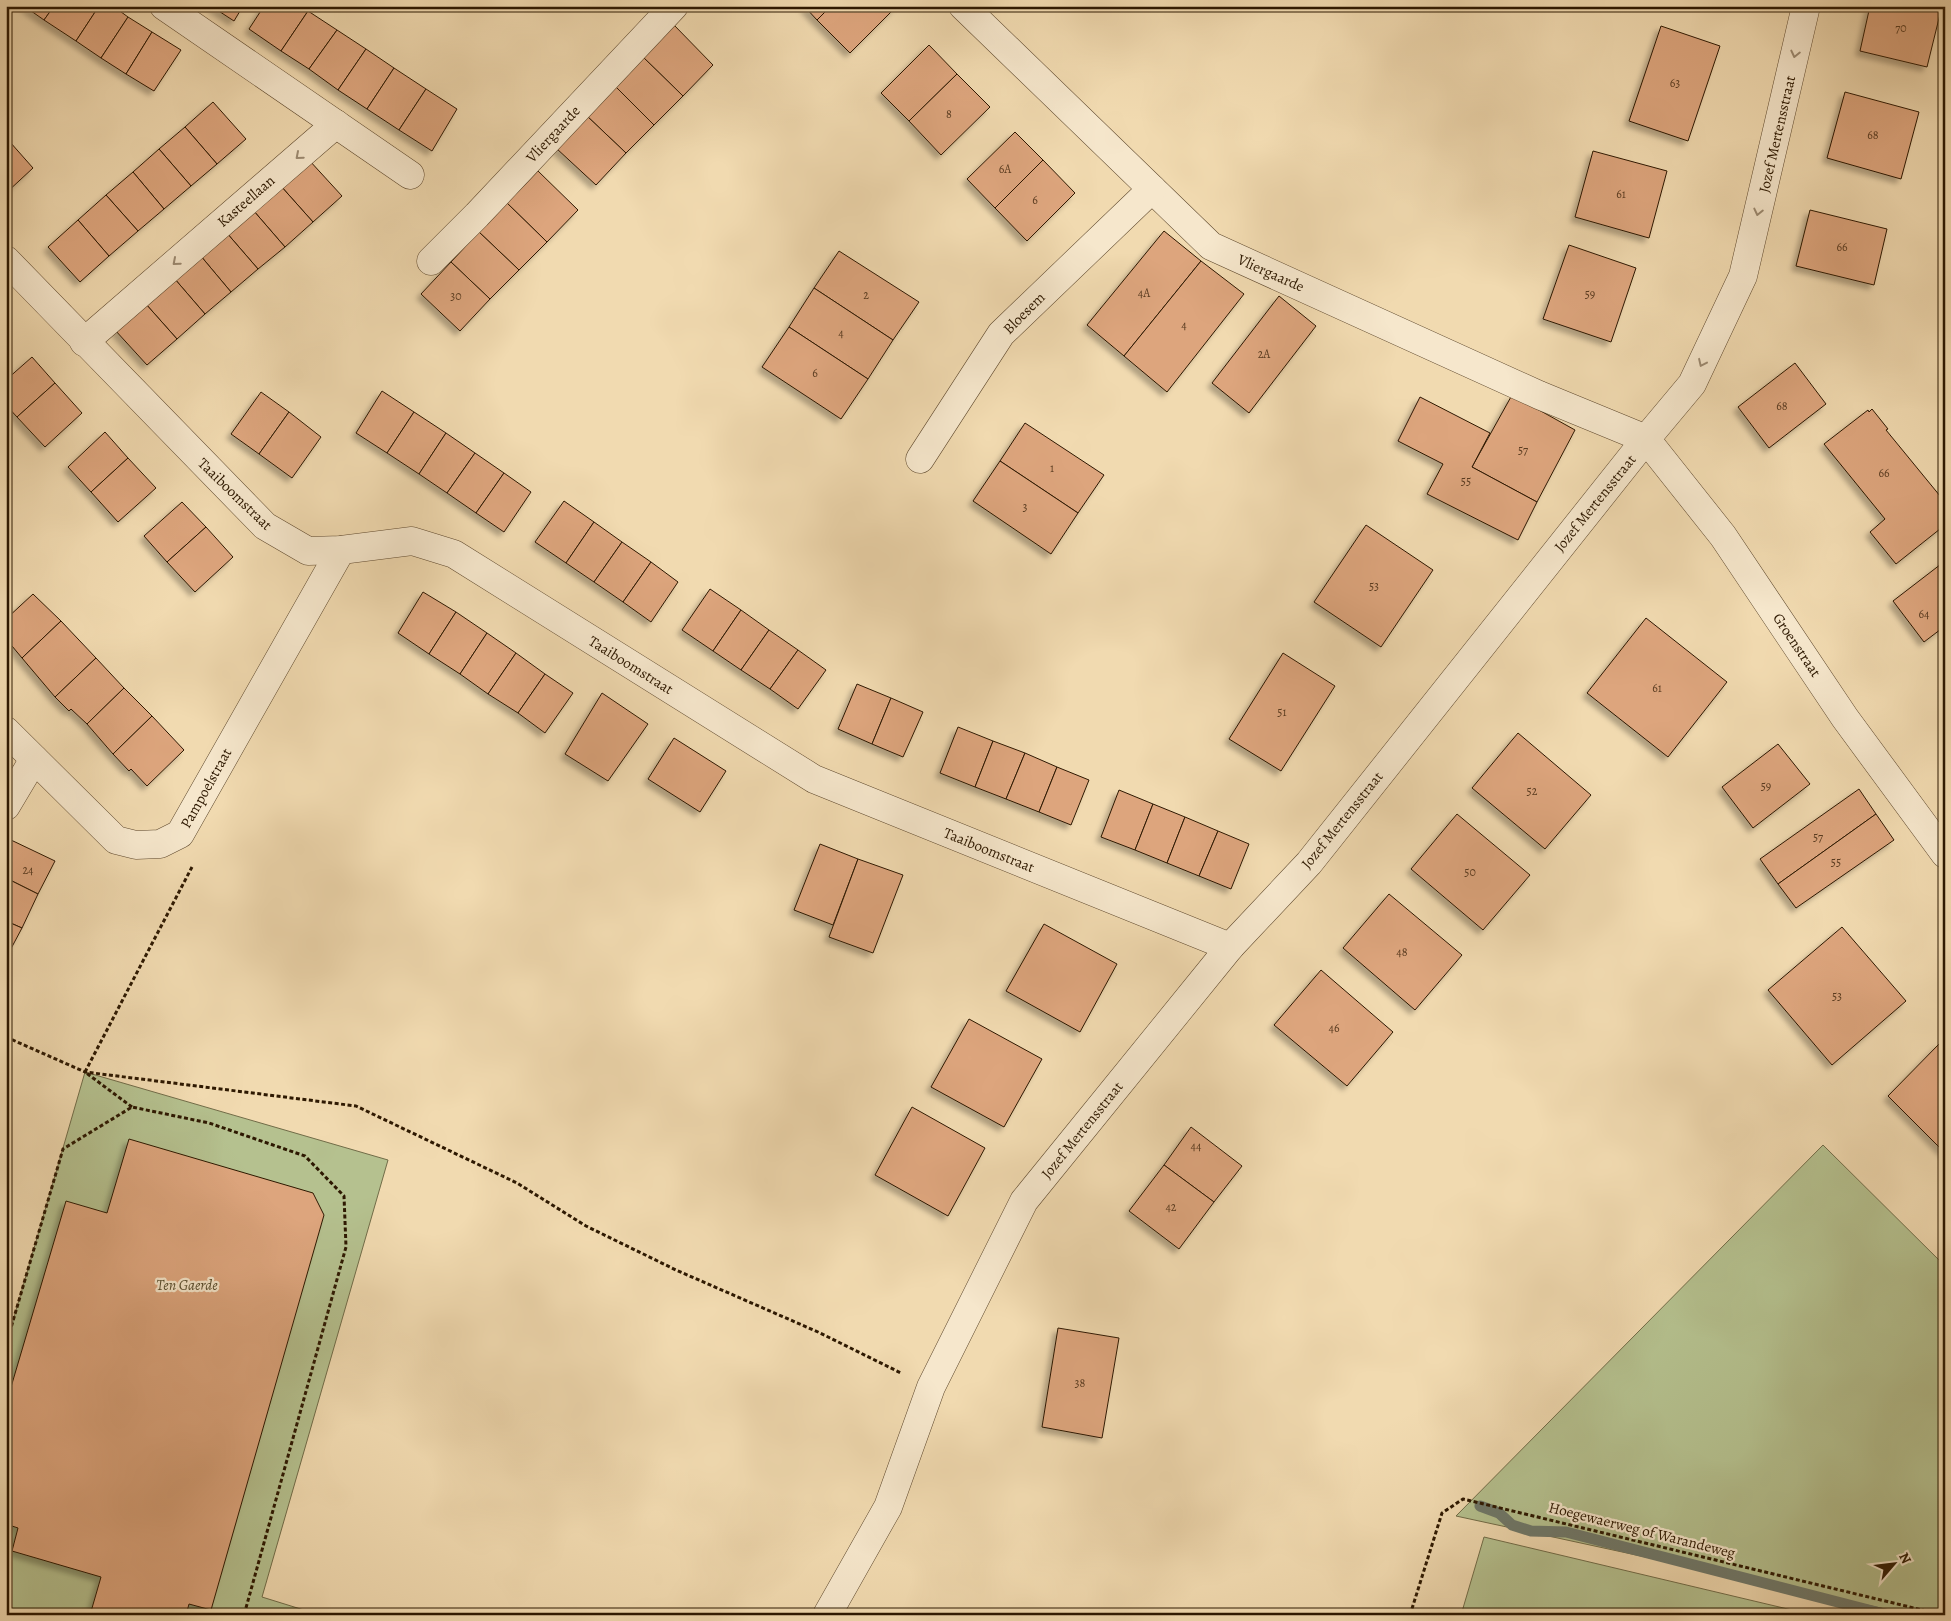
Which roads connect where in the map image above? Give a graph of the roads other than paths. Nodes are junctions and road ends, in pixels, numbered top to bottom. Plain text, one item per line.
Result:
1 (164, 6) edge
2 (674, 6) edge
3 (963, 6) edge
4 (1806, 6) edge
5 (336, 124) junction
6 (410, 175) dead end
7 (1152, 189) junction
8 (6, 260) edge
9 (431, 261) dead end
10 (84, 342) junction
11 (1646, 439) junction
12 (920, 459) dead end
13 (341, 550) junction
14 (6, 731) edge
15 (34, 759) junction
16 (6, 806) edge
17 (1945, 854) edge
18 (1230, 947) junction
19 (827, 1615) edge

1 - 5 street
2 - 9 street, Vliergaarde
3 - 7 street, Vliergaarde
4 -> 11 street, Jozef Mertensstraat
5 - 6 street
5 -> 10 street, Kasteellaan
7 - 11 street, Vliergaarde
7 - 12 street, Bloesem
8 - 10 street
10 - 13 street, Taaiboomstraat
11 - 17 street, Groenstraat
11 - 18 street, Jozef Mertensstraat
13 - 15 street, Pampoelstraat
13 - 18 street, Taaiboomstraat
14 - 15 street, Pampoelstraat
15 - 16 street
18 - 19 street, Jozef Mertensstraat

